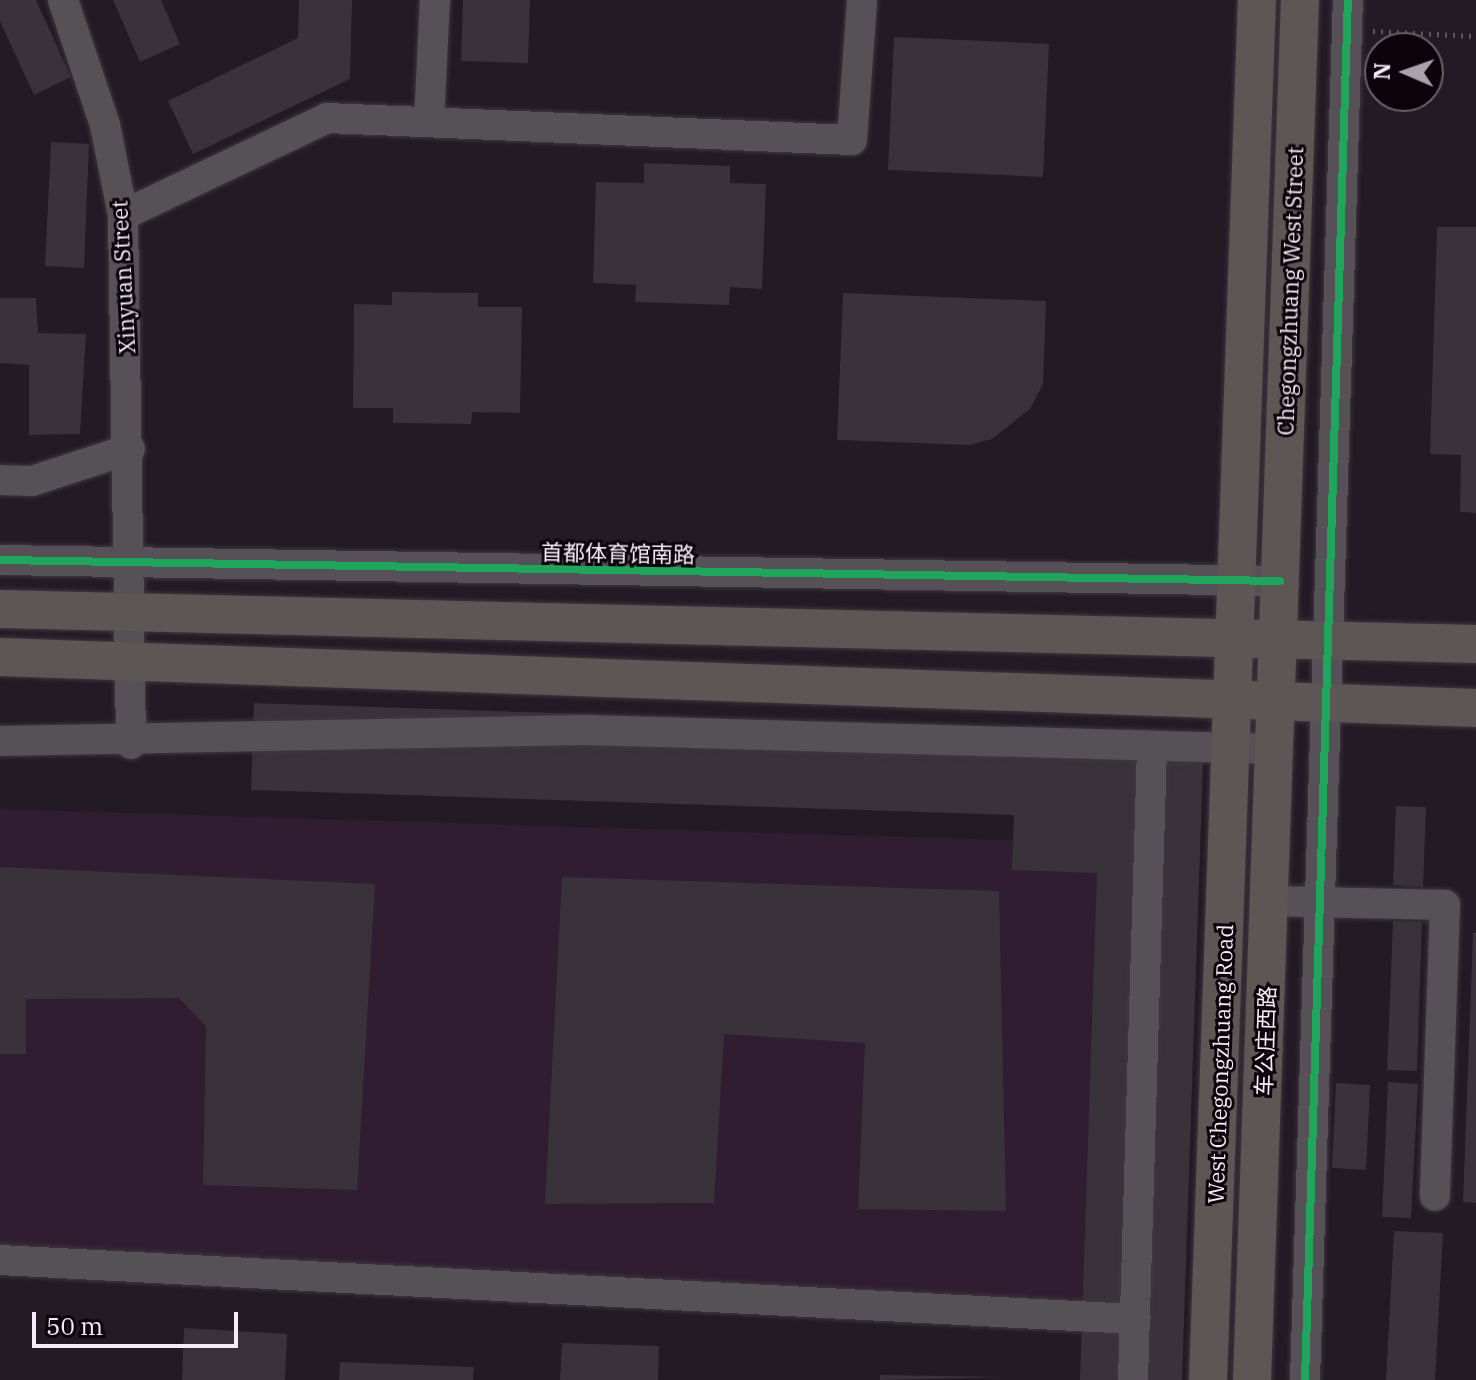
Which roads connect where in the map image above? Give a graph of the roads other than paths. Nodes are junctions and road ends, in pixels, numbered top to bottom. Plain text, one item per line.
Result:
1 (63, 0) edge
2 (435, 0) edge
3 (862, 0) edge
4 (1257, 0) edge
5 (1300, 0) edge
6 (1348, 0) edge
7 (429, 122) junction
8 (123, 215) junction
9 (130, 449) junction
10 (0, 480) edge
11 (0, 560) edge
12 (130, 563) junction
13 (1235, 580) junction
14 (1280, 581) junction
15 (0, 609) edge
16 (130, 612) junction
17 (1234, 639) junction
18 (1278, 640) junction
19 (1330, 641) junction
20 (1476, 644) edge
21 (0, 657) edge
22 (130, 659) junction
23 (1232, 701) junction
24 (1277, 703) junction
25 (1329, 704) junction
26 (1476, 708) edge
27 (0, 741) edge
28 (131, 744) junction
29 (1152, 747) junction
30 (1231, 749) junction
31 (1275, 749) junction
32 (1270, 901) junction
33 (1322, 902) junction
34 (1435, 1196) dead end
35 (0, 1260) edge
36 (1135, 1319) junction
37 (1133, 1380) edge
38 (1208, 1380) edge
39 (1252, 1380) edge
40 (1305, 1380) edge

1 - 8 street, Xinyuan Street
2 - 7 street
3 - 7 street
4 - 13 main road, Chegongzhuang West Street
5 - 14 main road, Chegongzhuang West Street
6 - 19 street
7 - 8 street
8 - 9 street, Xinyuan Street
9 - 10 street
9 - 12 street, Xinyuan Street
11 - 12 street, 首都体育馆南路
12 - 13 street, 首都体育馆南路
12 - 16 street, Xinyuan Street
13 - 14 street, 首都体育馆南路
13 - 17 main road, Chegongzhuang West Street
14 - 18 main road, Chegongzhuang West Street
15 - 16 main road
16 - 17 main road
16 - 22 street, Xinyuan Street
17 - 18 main road
17 - 23 main road, West Chegongzhuang Road
18 - 19 main road
18 - 24 main road, 车公庄西路
19 - 20 main road
19 - 25 street
21 - 22 main road
22 - 23 main road
22 - 28 street, Xinyuan Street
23 - 24 main road
23 - 30 main road, West Chegongzhuang Road
24 - 25 main road
24 - 31 main road, 车公庄西路
25 - 26 main road
25 - 33 street
27 - 28 street
28 - 29 street
29 - 30 street
29 - 36 street
30 - 31 street
30 - 38 main road, West Chegongzhuang Road
31 - 32 main road, 车公庄西路
32 - 33 street
32 - 39 main road, 车公庄西路
33 - 34 street
33 - 40 street
35 - 36 street
36 - 37 street

